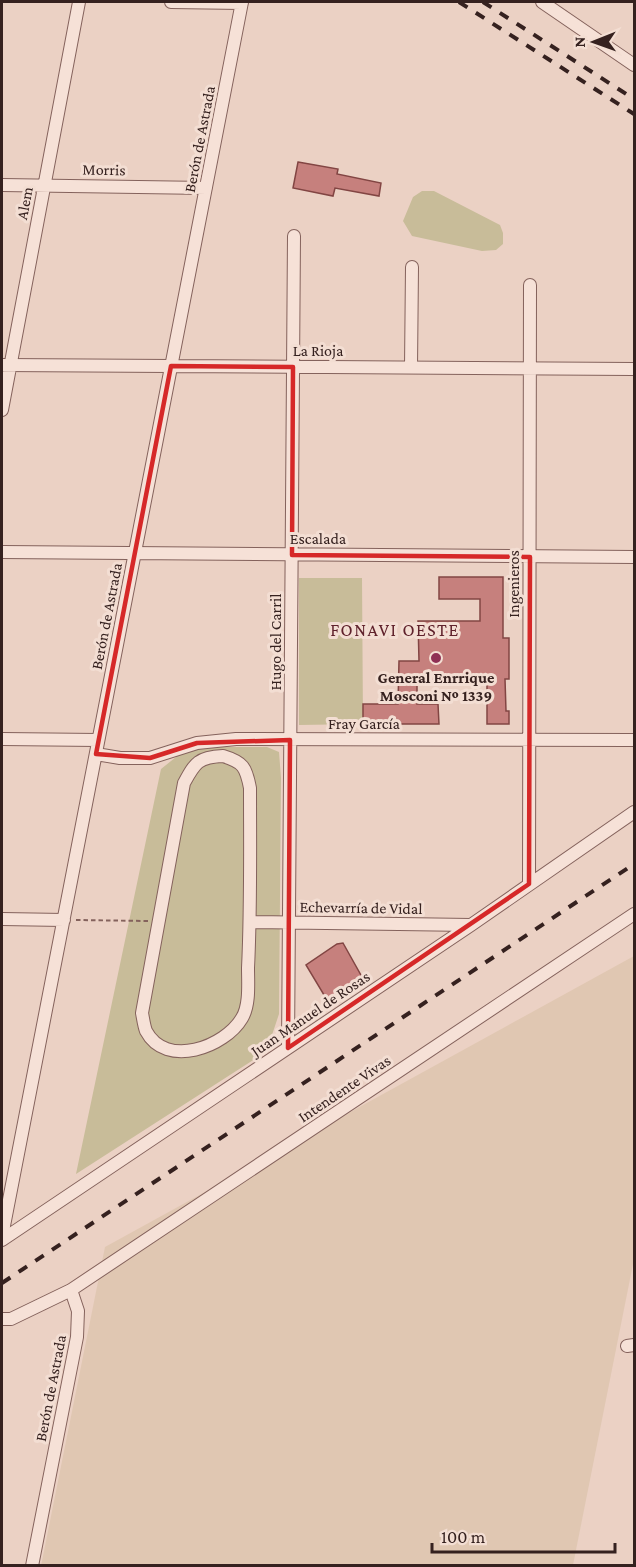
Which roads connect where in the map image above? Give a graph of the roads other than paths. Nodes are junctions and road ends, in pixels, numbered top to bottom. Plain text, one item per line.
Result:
1 (79, 2) edge
2 (171, 2) edge
3 (242, 2) edge
4 (542, 2) edge
5 (634, 65) edge
6 (2, 185) edge
7 (44, 185) junction
8 (206, 188) junction
9 (294, 237) dead end
10 (412, 267) dead end
11 (531, 285) dead end
12 (6, 365) edge
13 (171, 366) junction
14 (293, 367) junction
15 (411, 368) junction
16 (530, 368) junction
17 (634, 369) edge
18 (2, 410) edge
19 (2, 552) edge
20 (135, 553) junction
21 (292, 555) junction
22 (530, 557) junction
23 (634, 557) edge
24 (2, 739) edge
25 (98, 740) junction
26 (290, 740) junction
27 (530, 740) junction
28 (634, 740) edge
29 (96, 754) junction
30 (634, 812) edge
31 (529, 884) junction
32 (634, 914) edge
33 (2, 919) edge
34 (64, 920) junction
35 (250, 922) junction
36 (289, 923) junction
37 (471, 925) junction
38 (288, 1048) junction
39 (2, 1238) edge
40 (71, 1290) junction
41 (2, 1319) edge
42 (32, 1566) edge

1 - 7 street, Alem
2 - 3 street
3 - 8 street, Berón de Astrada
4 - 5 street
6 - 7 street, Morris
7 - 8 street, Morris
7 - 12 street, Alem
8 - 13 street, Berón de Astrada
9 - 14 street, Hugo del Carril
10 - 15 street
11 - 16 street, Ingenieros
12 - 13 street, La Rioja
12 - 18 street, Alem
13 - 14 street, La Rioja
13 - 20 street, Berón de Astrada
14 - 15 street, La Rioja
14 - 21 street, Hugo del Carril
15 - 16 street, La Rioja
16 - 17 street, La Rioja
16 - 22 street, Ingenieros
19 - 20 street, Escalada
20 - 21 street, Escalada
20 - 25 street, Berón de Astrada
21 - 22 street, Escalada
21 - 26 street, Hugo del Carril
22 - 23 street, Escalada
22 - 27 street, Ingenieros
24 - 25 street
25 - 29 street, Berón de Astrada
26 - 27 street, Fray García
26 - 29 street, Fray García
26 - 36 street, Hugo del Carril
27 - 28 street, Fray García
27 - 31 street, Ingenieros
29 - 34 street, Berón de Astrada
30 - 31 street, Juan Manuel de Rosas
31 - 37 street, Juan Manuel de Rosas
32 - 40 street, Intendente Vivas
33 - 34 street
34 - 39 street, Berón de Astrada
35 - 35 street
35 - 36 street, Echevarría de Vidal
36 - 37 street, Echevarría de Vidal
36 - 38 street, Hugo del Carril
37 - 38 street, Juan Manuel de Rosas
38 - 39 street, Juan Manuel de Rosas
40 - 41 street
40 - 42 street, Berón de Astrada

